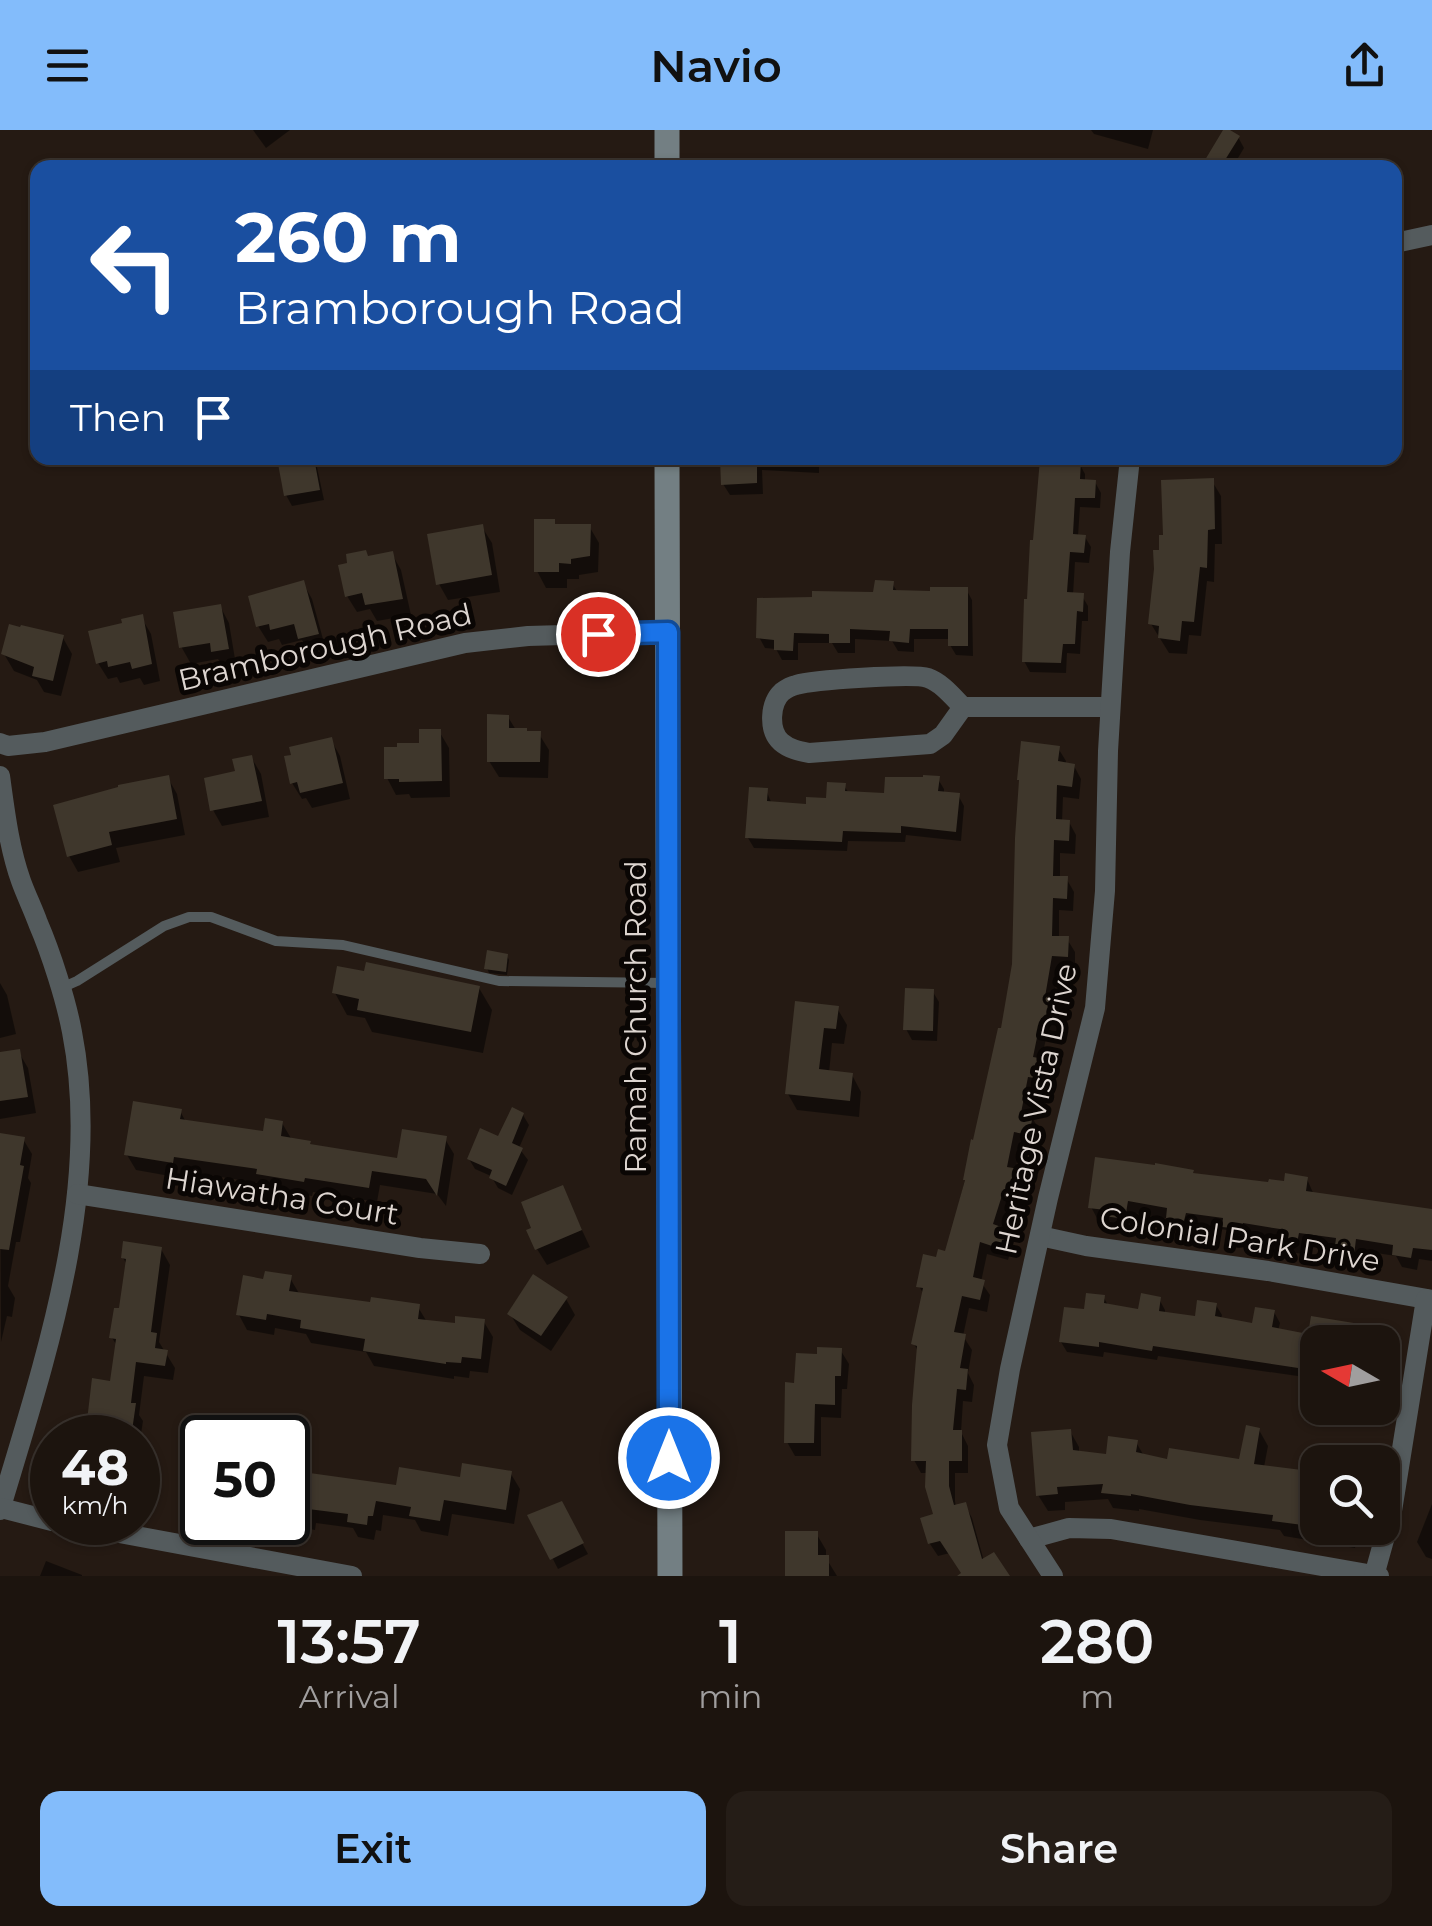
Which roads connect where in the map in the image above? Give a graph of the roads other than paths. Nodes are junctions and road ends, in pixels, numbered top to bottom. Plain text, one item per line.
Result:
1 (667, 130) edge
2 (667, 160) edge
3 (1432, 235) edge
4 (1402, 241) edge
5 (667, 465) edge
6 (1129, 465) edge
7 (668, 632) junction
8 (1110, 707) junction
9 (963, 708) junction
10 (0, 743) edge
11 (0, 776) edge
12 (669, 983) junction
13 (60, 989) junction
14 (77, 1194) junction
15 (1040, 1236) junction
16 (480, 1254) dead end
17 (1429, 1299) edge
18 (0, 1509) edge
19 (30, 1516) edge
20 (1028, 1538) junction
21 (160, 1540) edge
22 (1376, 1575) edge
23 (352, 1576) edge
24 (670, 1576) edge
25 (1053, 1576) edge

1 - 2 main road
3 - 4 street
5 - 7 main road, Ramah Church Road
6 - 8 street, Heritage Vista Drive
7 - 10 street, Bramborough Road
7 - 12 main road, Ramah Church Road
8 - 9 street
8 - 15 street, Heritage Vista Drive
9 - 9 street
11 - 13 street
12 - 13 lane
12 - 24 main road, Ramah Church Road
13 - 14 street
14 - 16 street, Hiawatha Court
14 - 18 street
15 - 17 street, Colonial Park Drive
15 - 20 street, Heritage Vista Drive
17 - 22 street
18 - 19 street
20 - 22 street
20 - 25 street, Heritage Vista Drive
21 - 23 street

